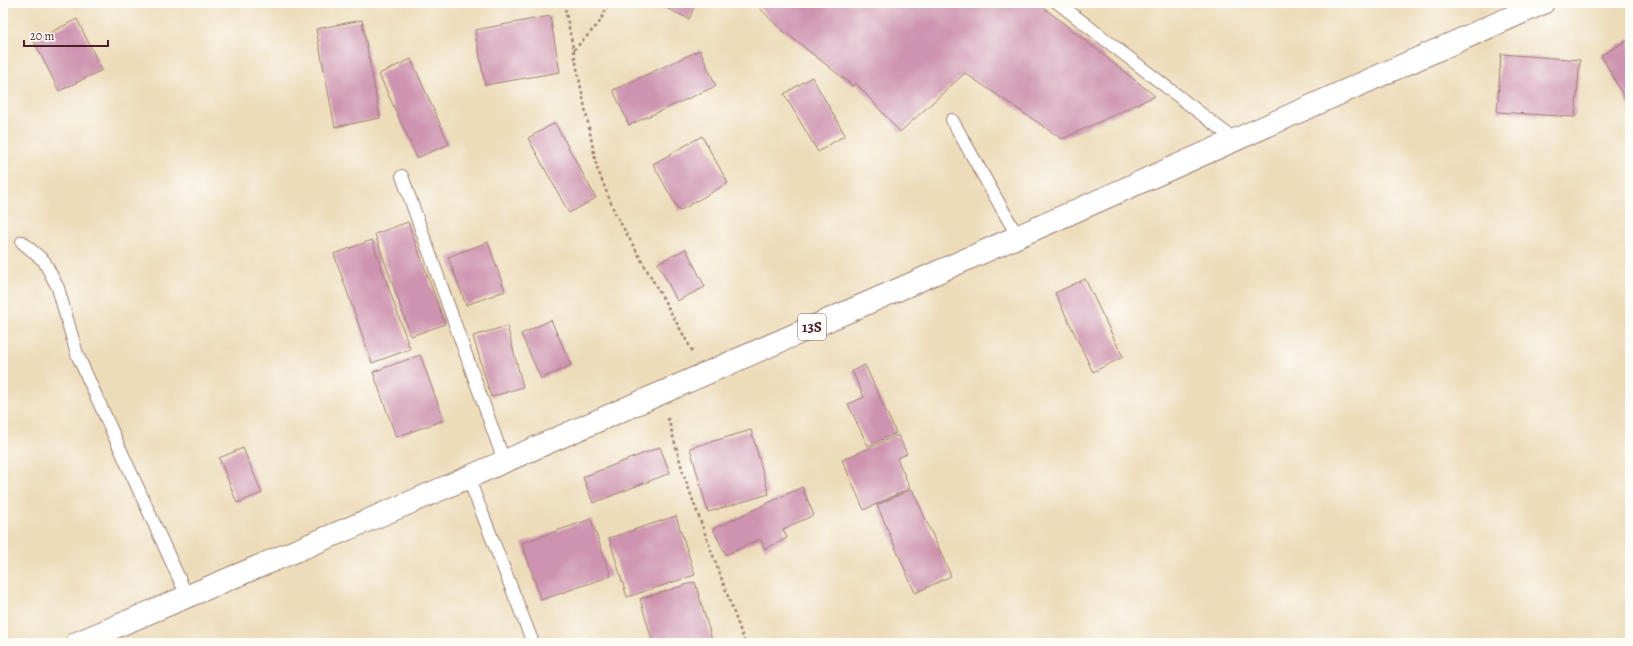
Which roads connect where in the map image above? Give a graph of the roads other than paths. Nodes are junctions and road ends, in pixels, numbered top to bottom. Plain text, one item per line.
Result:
1 (1058, 3) edge
2 (1533, 5) edge
3 (952, 120) dead end
4 (1235, 140) junction
5 (402, 176) dead end
6 (1018, 237) junction
7 (22, 242) dead end
8 (504, 461) junction
9 (468, 477) junction
10 (187, 596) junction
11 (77, 643) edge
12 (533, 643) edge

1 - 4 lane
2 - 4 highway, 13S
3 - 6 lane
4 - 6 highway, 13S
5 - 8 lane
6 - 8 highway, 13S
7 - 10 lane
8 - 9 highway, 13S
9 - 10 highway, 13S
9 - 12 lane
10 - 11 highway, 13S

